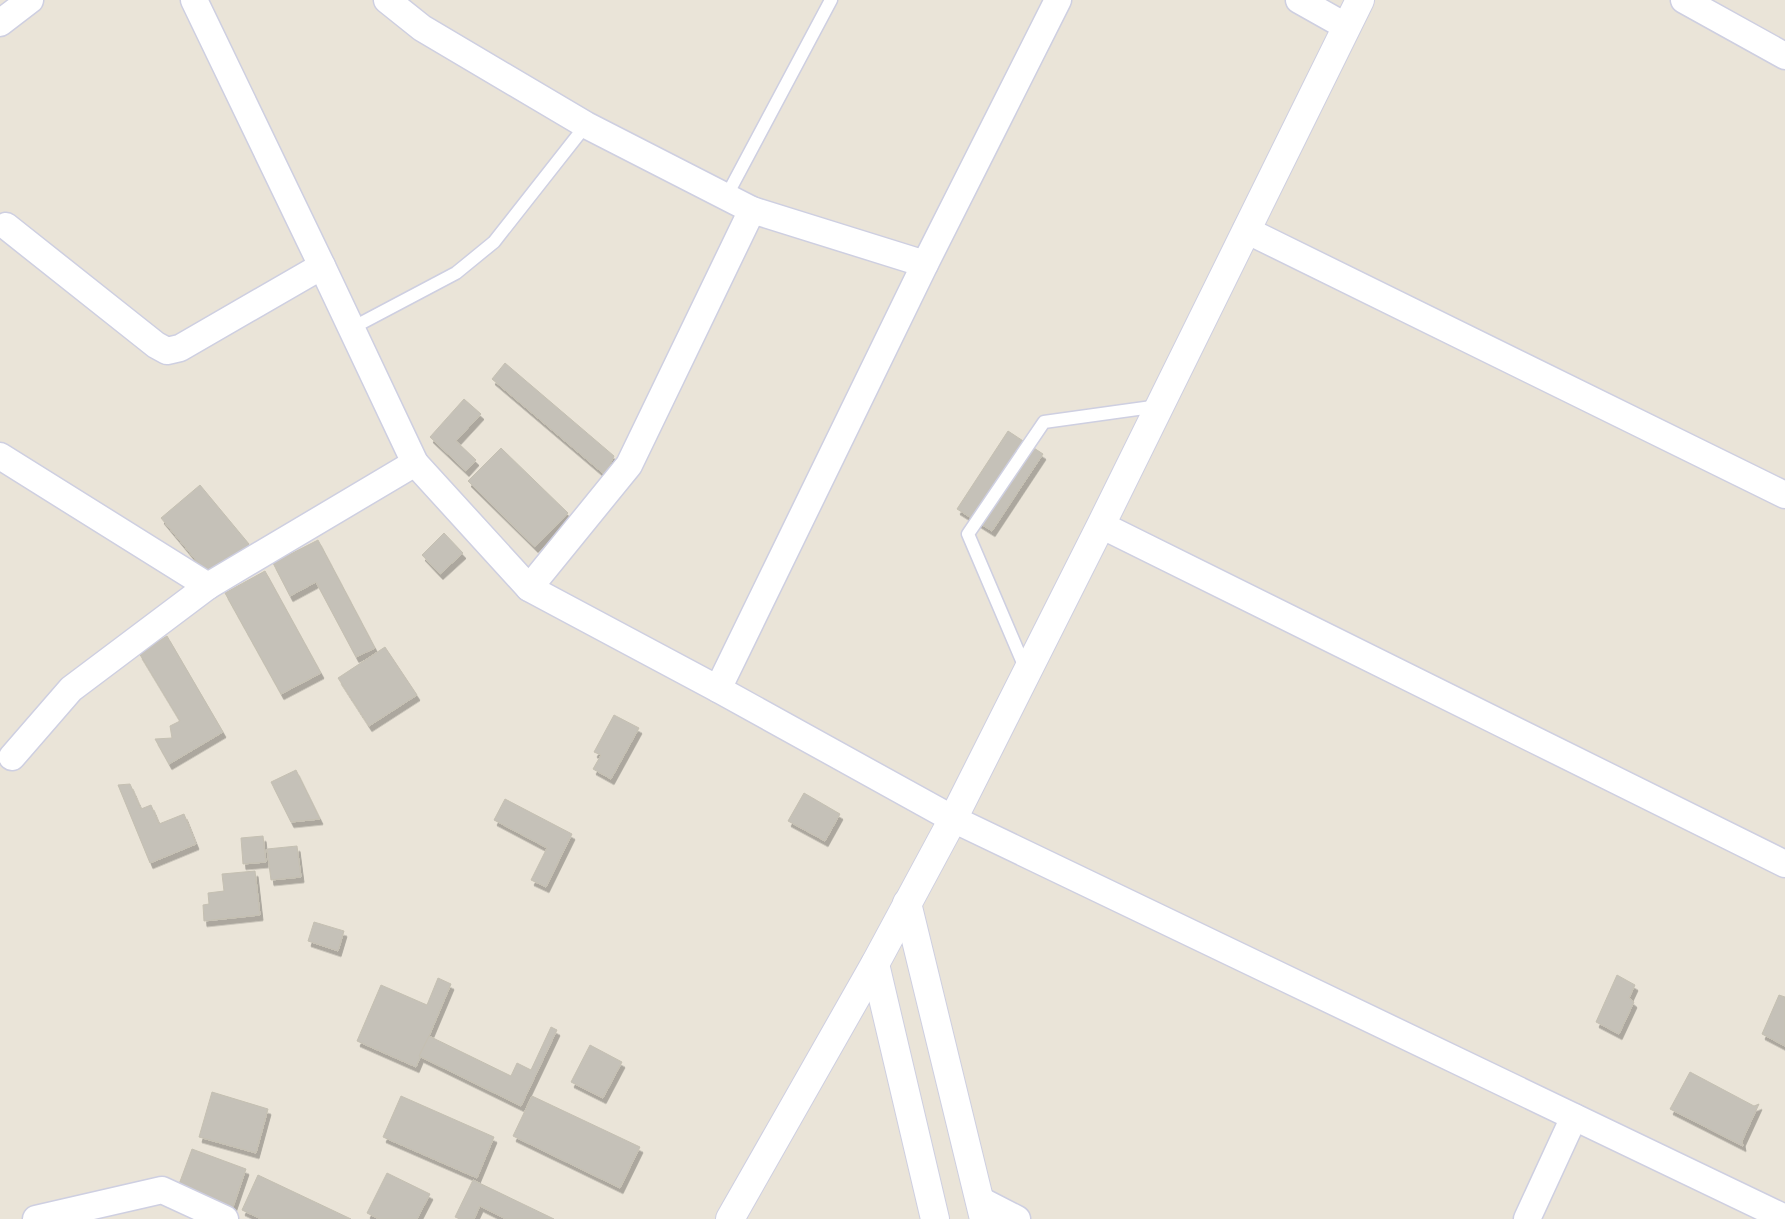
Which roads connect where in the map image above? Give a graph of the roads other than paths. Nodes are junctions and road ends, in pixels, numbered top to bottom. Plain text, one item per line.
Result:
1 (30, 0) edge
2 (194, 0) edge
3 (387, 0) edge
4 (831, 0) edge
5 (1058, 0) edge
6 (1299, 0) edge
7 (1360, 0) edge
8 (1684, 0) edge
9 (0, 23) edge
10 (1346, 28) junction
11 (1785, 56) edge
12 (586, 125) junction
13 (726, 197) junction
14 (752, 210) junction
15 (6, 226) dead end
16 (1246, 230) junction
17 (925, 264) junction
18 (322, 266) junction
19 (352, 328) junction
20 (1160, 406) junction
21 (0, 456) edge
22 (415, 463) junction
23 (1785, 496) edge
24 (1102, 525) junction
25 (208, 586) junction
26 (529, 588) junction
27 (1027, 673) junction
28 (718, 689) junction
29 (12, 757) dead end
30 (953, 819) junction
31 (1785, 864) edge
32 (907, 903) junction
33 (875, 964) junction
34 (1574, 1117) junction
35 (982, 1209) edge
36 (1749, 1211) edge
37 (1785, 1218) edge
38 (36, 1219) edge
39 (224, 1219) edge
40 (730, 1219) edge
41 (936, 1219) edge
42 (1017, 1219) edge
43 (1526, 1219) edge

1 - 9 street
2 - 18 street
3 - 12 street
4 - 13 lane
5 - 17 street
6 - 10 street
7 - 10 main road
8 - 11 street
10 - 16 main road
12 - 13 street
12 - 19 lane
13 - 14 street
14 - 17 street
14 - 26 street
15 - 18 street
16 - 20 main road
16 - 23 street
17 - 28 street
18 - 19 street
19 - 22 street
20 - 24 main road
20 - 27 lane
21 - 25 street
22 - 25 street
22 - 26 street
24 - 27 main road
24 - 31 street
25 - 29 street
26 - 28 street
27 - 30 main road
28 - 30 street
30 - 32 main road
30 - 34 street
32 - 33 main road
32 - 35 main road
33 - 40 main road
33 - 41 main road
34 - 36 street
34 - 43 street
35 - 42 street
36 - 37 street
38 - 39 street

